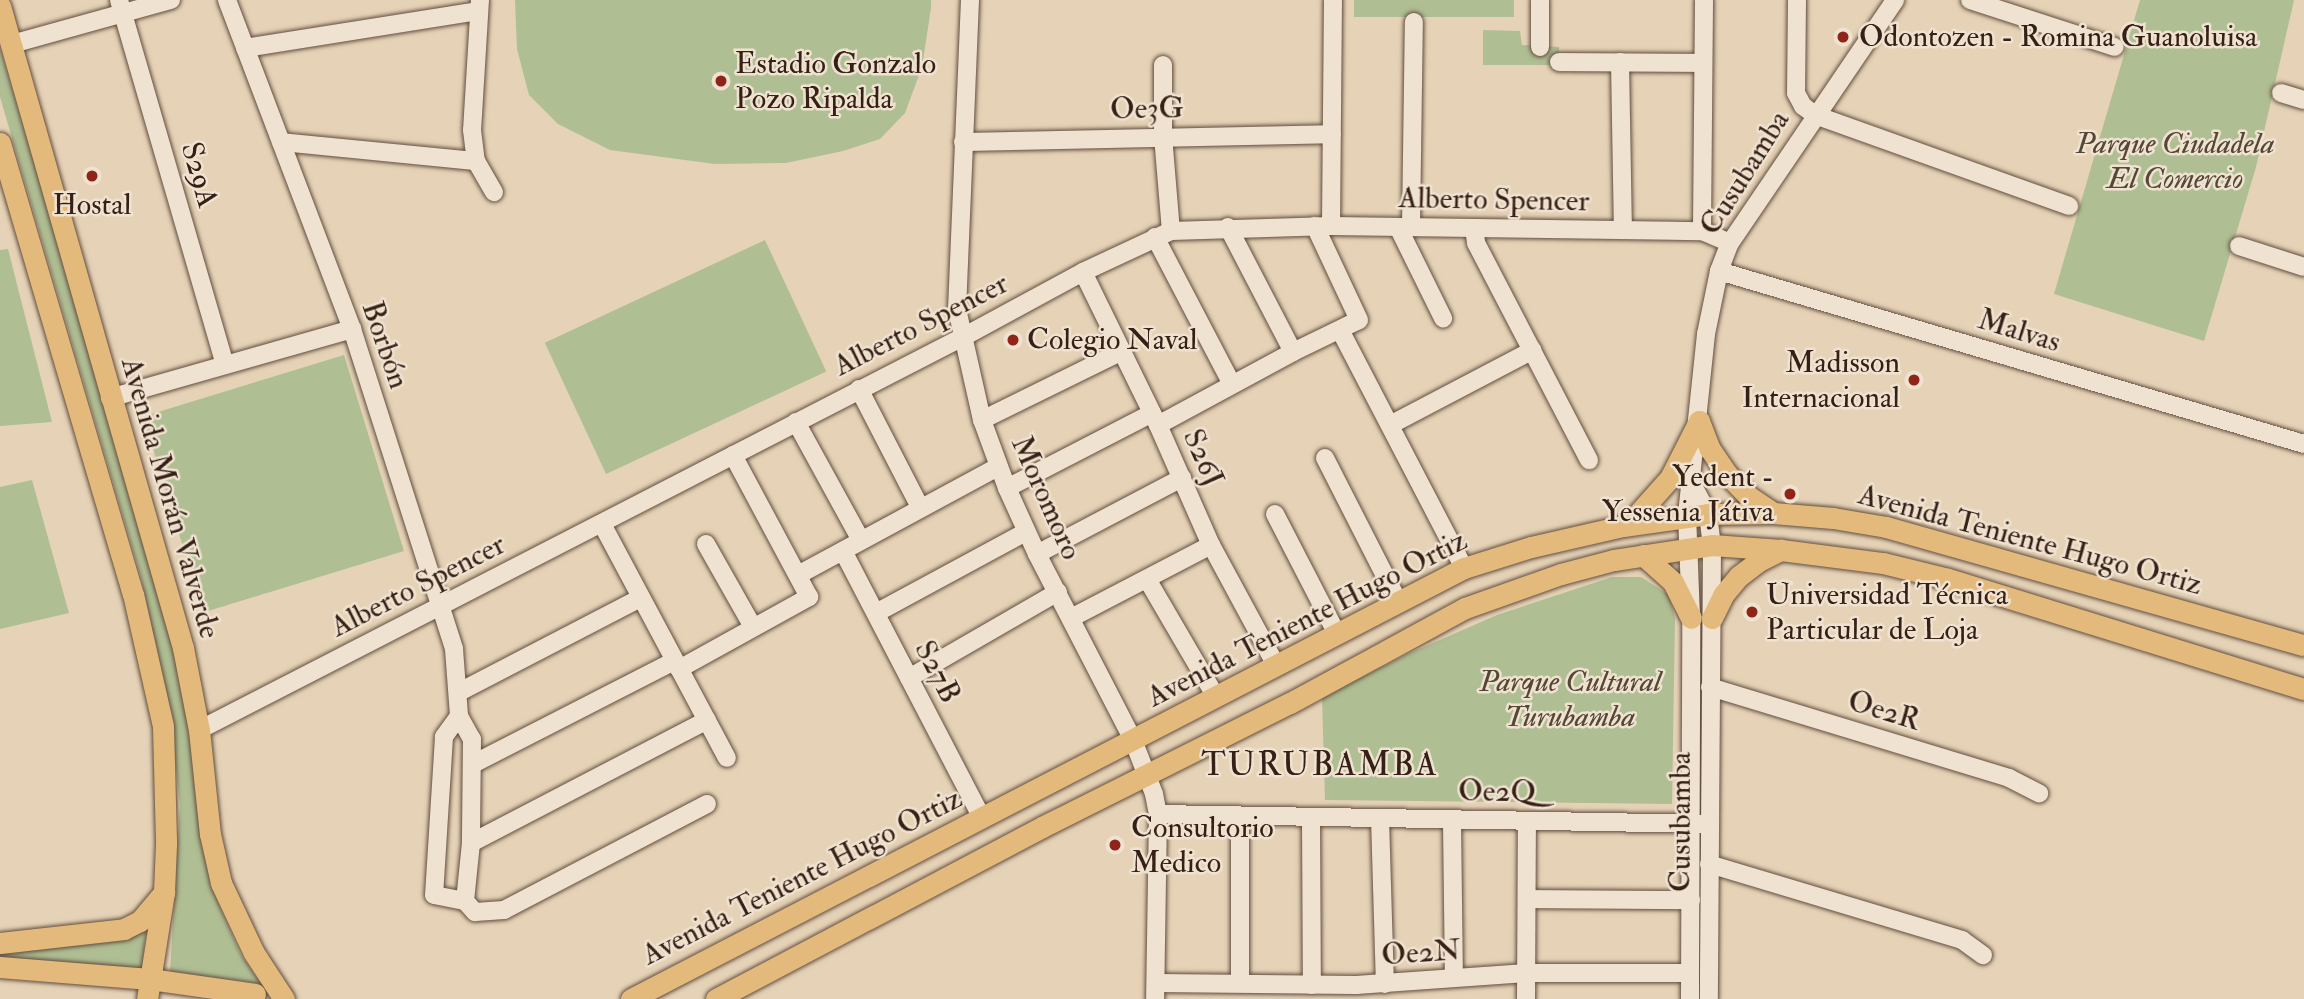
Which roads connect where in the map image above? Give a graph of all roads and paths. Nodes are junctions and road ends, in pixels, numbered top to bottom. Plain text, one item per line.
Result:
1 (171, 0) edge
2 (227, 0) edge
3 (970, 0) edge
4 (1333, 0) edge
5 (1540, 0) edge
6 (1704, 0) edge
7 (1797, 0) edge
8 (1895, 0) edge
9 (1970, 0) edge
10 (479, 5) edge
11 (121, 6) edge
12 (1, 11) edge
13 (1414, 22) dead end
14 (12, 44) junction
15 (1540, 47) dead end
16 (2115, 47) dead end
17 (245, 48) junction
18 (1559, 62) dead end
19 (1620, 62) junction
20 (1703, 63) junction
21 (1163, 65) dead end
22 (2281, 93) dead end
23 (2304, 100) edge
24 (1815, 115) junction
25 (1332, 134) junction
26 (1163, 136) junction
27 (281, 142) junction
28 (963, 142) junction
29 (0, 144) edge
30 (476, 161) junction
31 (494, 192) dead end
32 (2069, 206) dead end
33 (1228, 226) junction
34 (1323, 226) junction
35 (1404, 227) junction
36 (1474, 228) junction
37 (1623, 230) junction
38 (1702, 231) junction
39 (1163, 234) junction
40 (1730, 243) junction
41 (2239, 246) dead end
42 (2304, 267) edge
43 (1719, 271) junction
44 (1083, 272) junction
45 (1443, 318) dead end
46 (352, 328) junction
47 (1340, 330) junction
48 (965, 336) junction
49 (1533, 350) junction
50 (1122, 351) junction
51 (1293, 352) junction
52 (225, 365) junction
53 (1232, 384) junction
54 (859, 389) junction
55 (110, 398) junction
56 (1155, 419) junction
57 (982, 420) junction
58 (1699, 421) junction
59 (796, 422) junction
60 (1390, 425) junction
61 (2304, 444) edge
62 (733, 455) junction
63 (1325, 458) dead end
64 (1589, 460) dead end
65 (998, 467) junction
66 (1182, 478) junction
67 (1007, 488) junction
68 (920, 508) junction
69 (1773, 513) junction
70 (1275, 514) dead end
71 (1697, 514) junction
72 (602, 524) junction
73 (1628, 525) junction
74 (1026, 532) junction
75 (860, 540) junction
76 (706, 544) dead end
77 (1211, 545) junction
78 (1712, 545) junction
79 (1689, 547) junction
80 (1781, 550) junction
81 (843, 551) junction
82 (1037, 554) junction
83 (1643, 555) junction
84 (1464, 568) junction
85 (798, 575) junction
86 (1147, 579) junction
87 (1058, 592) junction
88 (640, 598) junction
89 (1398, 601) junction
90 (441, 607) junction
91 (876, 613) junction
92 (1071, 618) junction
93 (1702, 618) junction
94 (753, 627) junction
95 (1337, 634) junction
96 (2304, 645) edge
97 (677, 665) junction
98 (1276, 665) junction
99 (909, 678) junction
100 (1710, 687) junction
101 (2304, 689) edge
102 (459, 692) junction
103 (1216, 697) junction
104 (459, 716) junction
105 (707, 719) junction
106 (199, 730) junction
107 (1133, 740) junction
108 (727, 758) dead end
109 (473, 764) junction
110 (1148, 774) junction
111 (2039, 793) dead end
112 (706, 804) dead end
113 (1158, 814) junction
114 (1240, 816) junction
115 (1311, 817) junction
116 (982, 818) junction
117 (1380, 818) junction
118 (1452, 820) junction
119 (1527, 821) junction
120 (1691, 824) junction
121 (1709, 824) junction
122 (471, 843) junction
123 (1709, 864) junction
124 (163, 892) junction
125 (1528, 899) junction
126 (1691, 900) junction
127 (466, 901) junction
128 (0, 943) edge
129 (1983, 955) dead end
130 (0, 967) edge
131 (1527, 973) junction
132 (1690, 973) junction
133 (1454, 978) junction
134 (1240, 983) junction
135 (1385, 984) junction
136 (1312, 985) junction
137 (148, 989) edge
138 (1155, 991) edge
139 (263, 996) edge
140 (200, 999) edge
141 (284, 999) edge
142 (631, 999) edge
143 (716, 999) edge
144 (1527, 999) edge
145 (1690, 999) edge
146 (1709, 999) edge

1 - 11 street
2 - 17 street, Borbón
3 - 28 street, Moromoro
4 - 25 street
5 - 15 street
6 - 20 street
7 - 24 street
8 - 24 street, Cusubamba
9 - 16 street
10 - 17 street
10 - 30 street
11 - 14 street
11 - 52 street, S29A
12 - 14 main road, Avenida Morán Valverde
13 - 35 street
14 - 55 main road, Avenida Morán Valverde
17 - 27 street, Borbón
18 - 19 street
19 - 20 street
19 - 37 street
20 - 38 street
21 - 26 street
22 - 23 street
24 - 32 street
24 - 40 street, Cusubamba
25 - 26 street, Oe3G
25 - 34 street
26 - 28 street, Oe3G
26 - 39 street
27 - 30 street
27 - 46 street, Borbón
28 - 48 street, Moromoro
29 - 124 main road, Avenida Morán Valverde
30 - 31 street
33 - 34 street, Alberto Spencer
33 - 39 street, Alberto Spencer
33 - 51 street
34 - 35 street, Alberto Spencer
34 - 47 street
35 - 36 street, Alberto Spencer
35 - 45 street
36 - 37 street, Alberto Spencer
36 - 49 street
37 - 38 street, Alberto Spencer
38 - 40 street, Alberto Spencer
39 - 44 street, Alberto Spencer
39 - 53 street
40 - 43 street, Cusubamba
41 - 42 street
43 - 58 street, Cusubamba
43 - 61 street, Malvas
44 - 48 street, Alberto Spencer
44 - 50 street, S26J
46 - 52 street
46 - 90 street, Borbón
47 - 51 street
47 - 60 street
48 - 54 street, Alberto Spencer
48 - 57 street, Moromoro
49 - 60 street
49 - 64 street
50 - 56 street, S26J
50 - 57 street
51 - 53 street
52 - 55 street
53 - 56 street
54 - 59 street, Alberto Spencer
54 - 68 street
55 - 106 main road, Avenida Morán Valverde
56 - 66 street, S26J
56 - 67 street
57 - 65 street, Moromoro
58 - 69 main road
58 - 71 street, Cusubamba
58 - 73 main road
59 - 62 street, Alberto Spencer
59 - 75 street
60 - 84 street
62 - 72 street, Alberto Spencer
62 - 85 street
63 - 89 street
65 - 67 street, Moromoro
65 - 68 street
66 - 77 street, S26J
66 - 82 street
67 - 74 street, Moromoro
68 - 75 street
69 - 71 main road, Avenida Teniente Hugo Ortiz
69 - 96 main road, Avenida Teniente Hugo Ortiz
70 - 95 street
71 - 73 main road, Avenida Teniente Hugo Ortiz
71 - 78 street, Cusubamba
71 - 79 street, Cusubamba
72 - 88 street
72 - 90 street, Alberto Spencer
73 - 84 main road, Avenida Teniente Hugo Ortiz
74 - 82 street, Moromoro
74 - 91 street
75 - 81 street
76 - 94 street
77 - 86 street
77 - 98 street, S26J
78 - 79 main road, Avenida Teniente Hugo Ortiz
78 - 80 main road, Avenida Teniente Hugo Ortiz
78 - 93 street, Cusubamba
79 - 83 main road, Avenida Teniente Hugo Ortiz
79 - 93 street, Cusubamba
80 - 93 main road
80 - 101 main road, Avenida Teniente Hugo Ortiz
81 - 85 street
81 - 91 street, S27B
82 - 87 street, Moromoro
83 - 93 main road
83 - 110 main road, Avenida Teniente Hugo Ortiz
84 - 89 main road, Avenida Teniente Hugo Ortiz
85 - 94 street
86 - 92 street
86 - 103 street
87 - 92 street, Moromoro
87 - 99 street
88 - 97 street
88 - 102 street
89 - 95 main road, Avenida Teniente Hugo Ortiz
90 - 102 street, Borbón
90 - 106 street, Alberto Spencer
91 - 99 street, S27B
92 - 107 street, Moromoro
93 - 100 street, Cusubamba
93 - 120 street, Cusubamba
94 - 97 street
95 - 98 main road, Avenida Teniente Hugo Ortiz
97 - 105 street
97 - 109 street
98 - 103 main road, Avenida Teniente Hugo Ortiz
99 - 116 street, S27B
100 - 111 street, Oe2R
100 - 121 street, Cusubamba
102 - 104 street, Borbón
103 - 107 main road, Avenida Teniente Hugo Ortiz
104 - 109 street, Borbón
104 - 127 street, Borbón
105 - 108 street
105 - 122 street
106 - 141 main road, Avenida Morán Valverde
107 - 110 street, Moromoro
107 - 116 main road, Avenida Teniente Hugo Ortiz
109 - 122 street, Borbón
110 - 113 street, Moromoro
110 - 143 main road, Avenida Teniente Hugo Ortiz
112 - 127 street
113 - 114 street, Oe2Q
113 - 138 street, Moromoro
114 - 115 street, Oe2Q
114 - 134 street
115 - 117 street, Oe2Q
115 - 136 street
116 - 142 main road, Avenida Teniente Hugo Ortiz
117 - 118 street, Oe2Q
117 - 135 street
118 - 119 street, Oe2Q
118 - 133 street
119 - 120 street, Oe2Q
119 - 125 street
120 - 121 street, Oe2Q
120 - 126 street, Cusubamba
121 - 123 street, Cusubamba
122 - 127 street, Borbón
123 - 129 street
123 - 146 street, Cusubamba
124 - 128 main road
124 - 137 main road, Avenida Morán Valverde
125 - 126 street
125 - 131 street
126 - 132 street, Cusubamba
130 - 137 main road
131 - 132 street, Oe2N
131 - 133 street, Oe2N
131 - 144 street
132 - 145 street, Cusubamba
133 - 135 street, Oe2N
134 - 136 street, Oe2N
134 - 138 street, Oe2N
135 - 136 street, Oe2N
137 - 139 main road
139 - 140 main road

